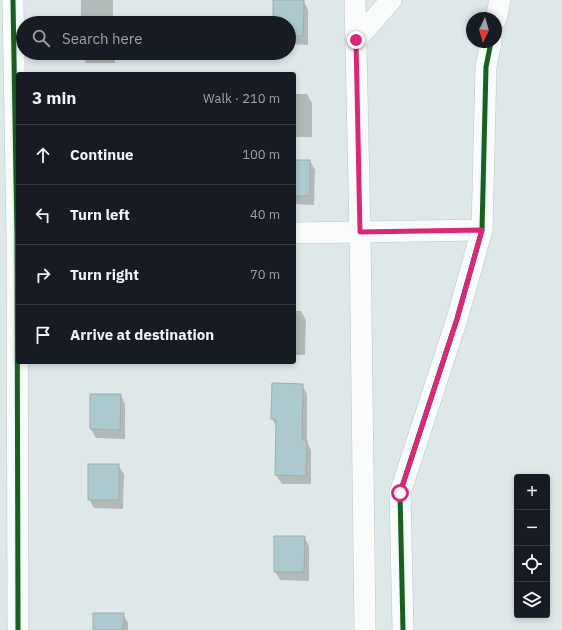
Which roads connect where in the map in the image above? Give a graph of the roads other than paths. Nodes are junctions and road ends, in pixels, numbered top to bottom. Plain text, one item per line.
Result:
1 (13, 0) edge
2 (355, 0) edge
3 (390, 0) edge
4 (500, 0) edge
5 (497, 12) edge
6 (356, 40) junction
7 (490, 48) edge
8 (16, 142) edge
9 (482, 230) junction
10 (360, 232) junction
11 (296, 233) edge
12 (0, 236) edge
13 (16, 236) edge
14 (18, 364) edge
15 (18, 630) edge
16 (365, 630) edge
17 (403, 630) edge

1 - 8 street
2 - 6 street
3 - 6 street
4 - 5 street
6 - 10 street
7 - 9 street
9 - 10 street
9 - 17 street
10 - 11 street
10 - 16 street
12 - 13 street
14 - 15 street

